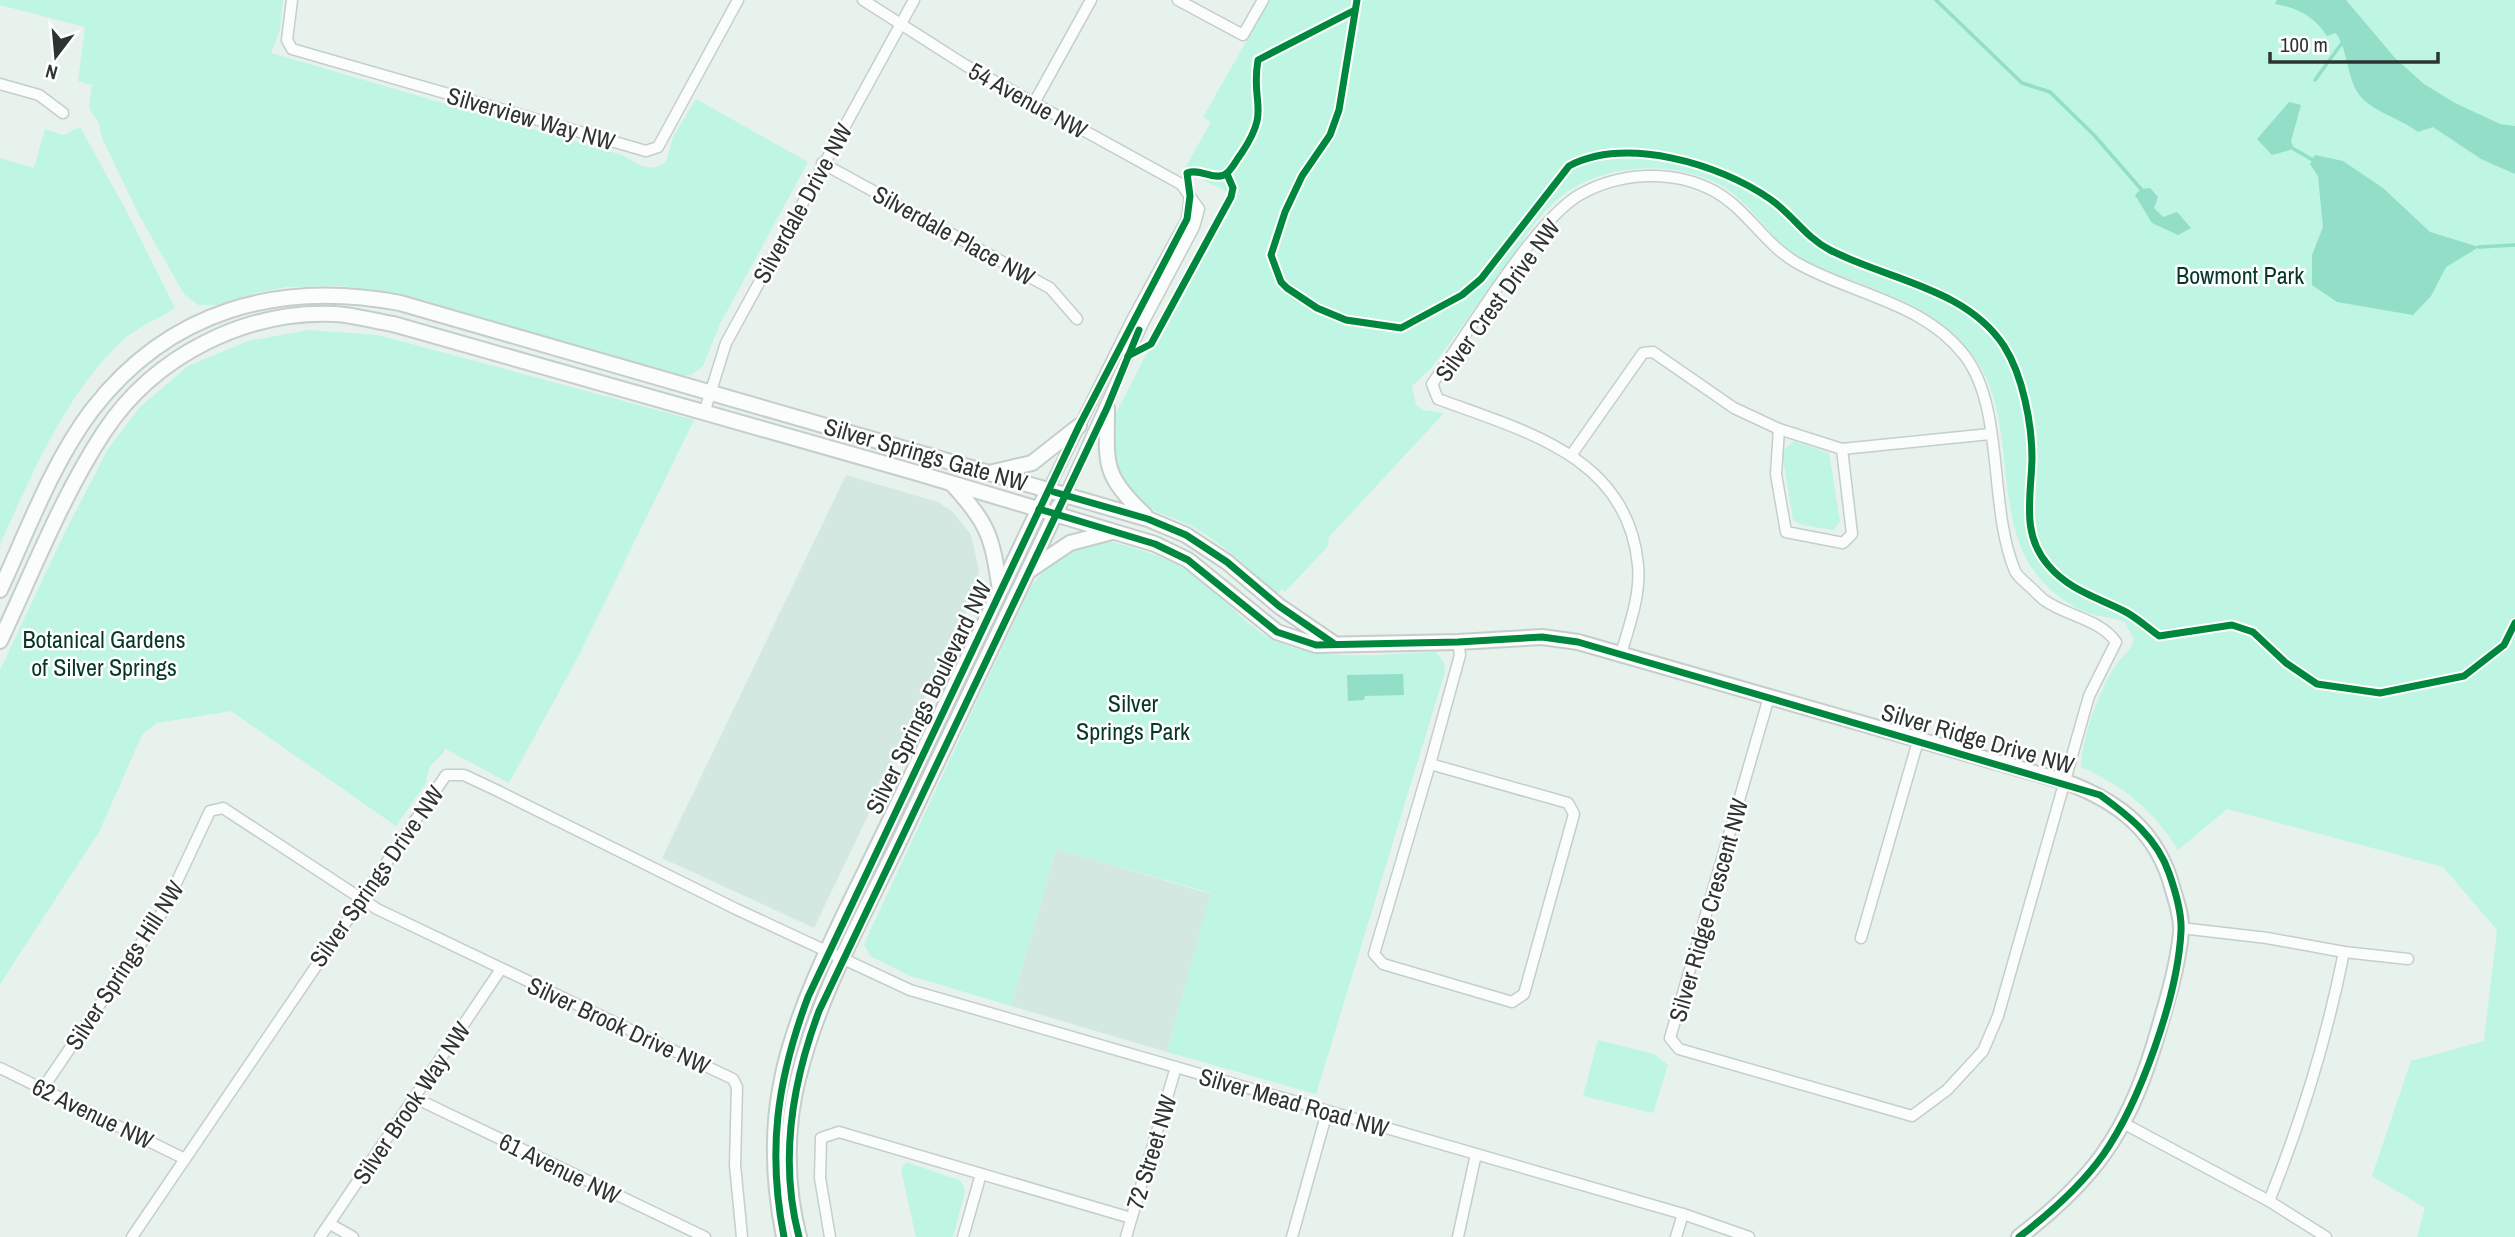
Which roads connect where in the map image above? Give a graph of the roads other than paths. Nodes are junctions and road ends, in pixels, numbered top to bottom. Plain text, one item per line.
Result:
1 (292, 0) edge
2 (738, 0) edge
3 (863, 0) edge
4 (914, 0) edge
5 (1091, 0) edge
6 (1178, 0) edge
7 (1263, 0) edge
8 (900, 27) junction
9 (0, 84) edge
10 (1034, 103) junction
11 (63, 113) dead end
12 (822, 163) junction
13 (1191, 197) junction
14 (1077, 319) dead end
15 (710, 391) junction
16 (1107, 408) junction
17 (704, 413) junction
18 (1079, 426) junction
19 (1779, 429) junction
20 (1990, 435) junction
21 (1842, 449) junction
22 (1572, 454) junction
23 (988, 473) junction
24 (951, 483) junction
25 (1048, 490) junction
26 (1065, 495) junction
27 (1039, 509) junction
28 (1056, 514) junction
29 (1148, 519) junction
30 (1115, 532) junction
31 (1029, 571) junction
32 (0, 590) edge
33 (1000, 590) junction
34 (0, 641) edge
35 (1458, 642) junction
36 (1333, 643) junction
37 (1621, 654) junction
38 (1769, 697) junction
39 (1918, 741) junction
40 (1430, 764) junction
41 (2066, 782) junction
42 (362, 900) junction
43 (2181, 928) junction
44 (1861, 938) dead end
45 (2344, 952) junction
46 (829, 953) junction
47 (843, 959) junction
48 (2408, 959) dead end
49 (501, 969) junction
50 (0, 1068) edge
51 (1177, 1068) junction
52 (43, 1088) junction
53 (415, 1098) junction
54 (1327, 1112) junction
55 (2123, 1123) junction
56 (1476, 1154) junction
57 (184, 1158) junction
58 (981, 1174) junction
59 (2269, 1200) junction
60 (1683, 1214) junction
61 (1131, 1218) junction
62 (330, 1224) junction
63 (132, 1237) edge
64 (320, 1237) edge
65 (353, 1237) edge
66 (705, 1237) edge
67 (742, 1237) edge
68 (784, 1237) edge
69 (799, 1237) edge
70 (830, 1237) edge
71 (963, 1237) edge
72 (1126, 1237) edge
73 (1292, 1237) edge
74 (1458, 1237) edge
75 (1676, 1237) edge
76 (1749, 1237) edge
77 (2019, 1237) edge
78 (2326, 1237) edge

1 - 2 street, Silverview Way NW
3 - 8 street, 54 Avenue NW
4 - 8 street, Silverdale Drive NW
5 - 10 street
6 - 7 street
8 - 10 street, 54 Avenue NW
8 - 12 street, Silverdale Drive NW
9 - 11 street
10 - 13 street, 54 Avenue NW
12 - 14 street, Silverdale Place NW
12 - 15 street, Silverdale Drive NW
13 - 16 street, Silver Springs Boulevard NW
13 - 18 street, Silver Springs Boulevard NW
15 - 17 street, Silverdale Drive NW
15 - 23 street, Silver Springs Gate NW
15 - 32 street, Silver Springs Gate NW
16 - 26 street, Silver Springs Boulevard NW
16 - 29 street
17 - 24 street, Silver Springs Gate NW
17 - 34 street, Silver Springs Gate NW
18 - 23 street
18 - 25 street, Silver Springs Boulevard NW
19 - 21 street
19 - 21 street
19 - 22 street
20 - 21 street
20 - 22 street, Silver Crest Drive NW
20 - 41 street, Silver Crest Drive NW
22 - 37 street, Silver Crest Drive NW
23 - 25 street, Silver Springs Gate NW
24 - 27 street, Silver Springs Gate NW
24 - 33 street
25 - 26 street, Silver Springs Gate NW
25 - 27 street, Silver Springs Boulevard NW
26 - 28 street, Silver Springs Boulevard NW
26 - 29 street, Silver Springs Gate NW
27 - 28 street, Silver Springs Gate NW
27 - 33 street, Silver Springs Boulevard NW
28 - 30 street, Silver Springs Gate NW
28 - 31 street, Silver Springs Boulevard NW
29 - 36 street, Silver Springs Gate NW
30 - 31 street
30 - 36 street, Silver Springs Gate NW
31 - 47 street, Silver Springs Boulevard NW
33 - 46 street, Silver Springs Boulevard NW
35 - 36 street, Silver Ridge Drive NW
35 - 37 street, Silver Ridge Drive NW
35 - 40 street
37 - 38 street, Silver Ridge Drive NW
38 - 39 street, Silver Ridge Drive NW
38 - 41 street, Silver Ridge Crescent NW
39 - 41 street, Silver Ridge Drive NW
39 - 44 street
40 - 40 street
41 - 43 street, Silver Ridge Drive NW
42 - 46 street, Silver Springs Drive NW
42 - 49 street, Silver Brook Drive NW
42 - 52 street, Silver Springs Hill NW
42 - 57 street, Silver Springs Drive NW
43 - 45 street
43 - 55 street, Silver Ridge Drive NW
45 - 48 street
45 - 59 street
46 - 47 street, Silver Springs Drive NW
46 - 68 street, Silver Springs Boulevard NW
47 - 51 street, Silver Mead Road NW
47 - 69 street, Silver Springs Boulevard NW
49 - 53 street, Silver Brook Way NW
49 - 67 street, Silver Brook Drive NW
50 - 52 street, 62 Avenue NW
51 - 54 street, Silver Mead Road NW
51 - 61 street, 72 Street NW
52 - 57 street, 62 Avenue NW
53 - 62 street, Silver Brook Way NW
53 - 66 street, 61 Avenue NW
54 - 56 street, Silver Mead Road NW
54 - 73 street
55 - 59 street
55 - 77 street, Silver Ridge Drive NW
56 - 60 street, Silver Mead Road NW
56 - 74 street
57 - 63 street, Silver Springs Drive NW
58 - 61 street
58 - 70 street
58 - 71 street
59 - 78 street
60 - 75 street
60 - 76 street, Silver Mead Road NW
61 - 72 street, 72 Street NW
62 - 64 street, Silver Brook Way NW
62 - 65 street

